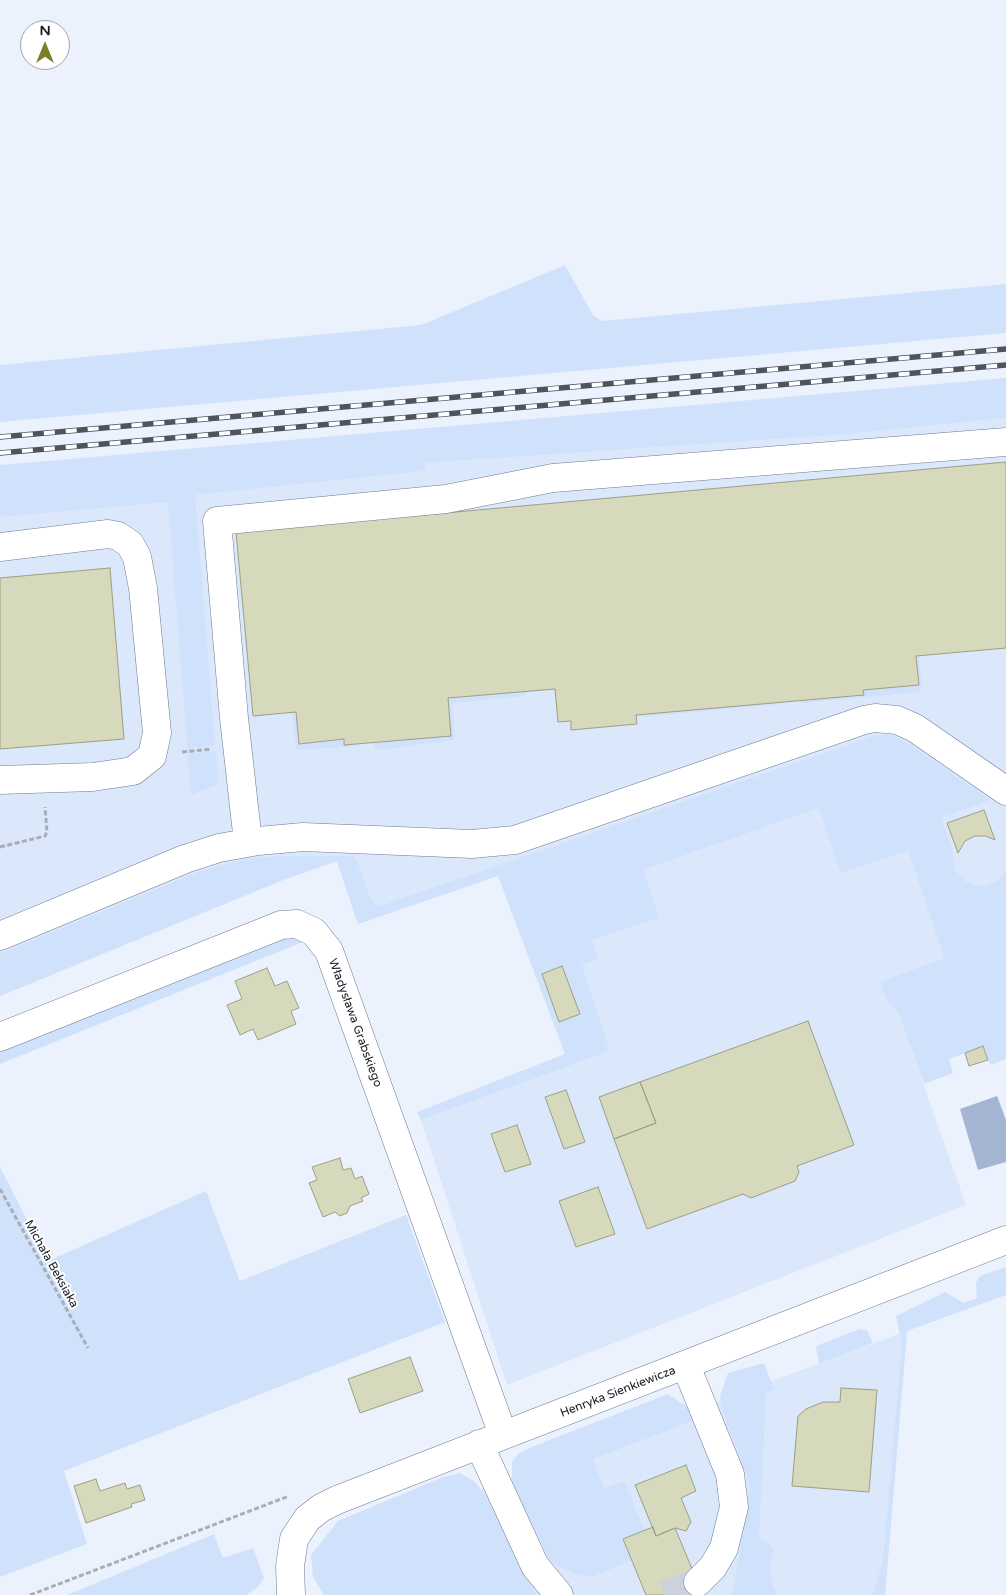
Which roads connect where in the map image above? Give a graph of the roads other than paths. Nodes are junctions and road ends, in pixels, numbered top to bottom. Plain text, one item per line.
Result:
1 (1006, 442) edge
2 (0, 547) edge
3 (0, 780) edge
4 (1006, 791) edge
5 (248, 842) junction
6 (0, 936) edge
7 (0, 1037) edge
8 (1006, 1240) edge
9 (686, 1366) junction
10 (491, 1439) junction
11 (698, 1582) tunnel mouth
12 (291, 1595) edge
13 (559, 1595) edge

1 - 5 street
2 - 3 street
4 - 5 street
5 - 6 street
7 - 10 street, Władysława Grabskiego
8 - 9 street, Henryka Sienkiewicza
9 - 10 street, Henryka Sienkiewicza
9 - 11 street
10 - 12 street, Henryka Sienkiewicza
10 - 13 street, Władysława Grabskiego

